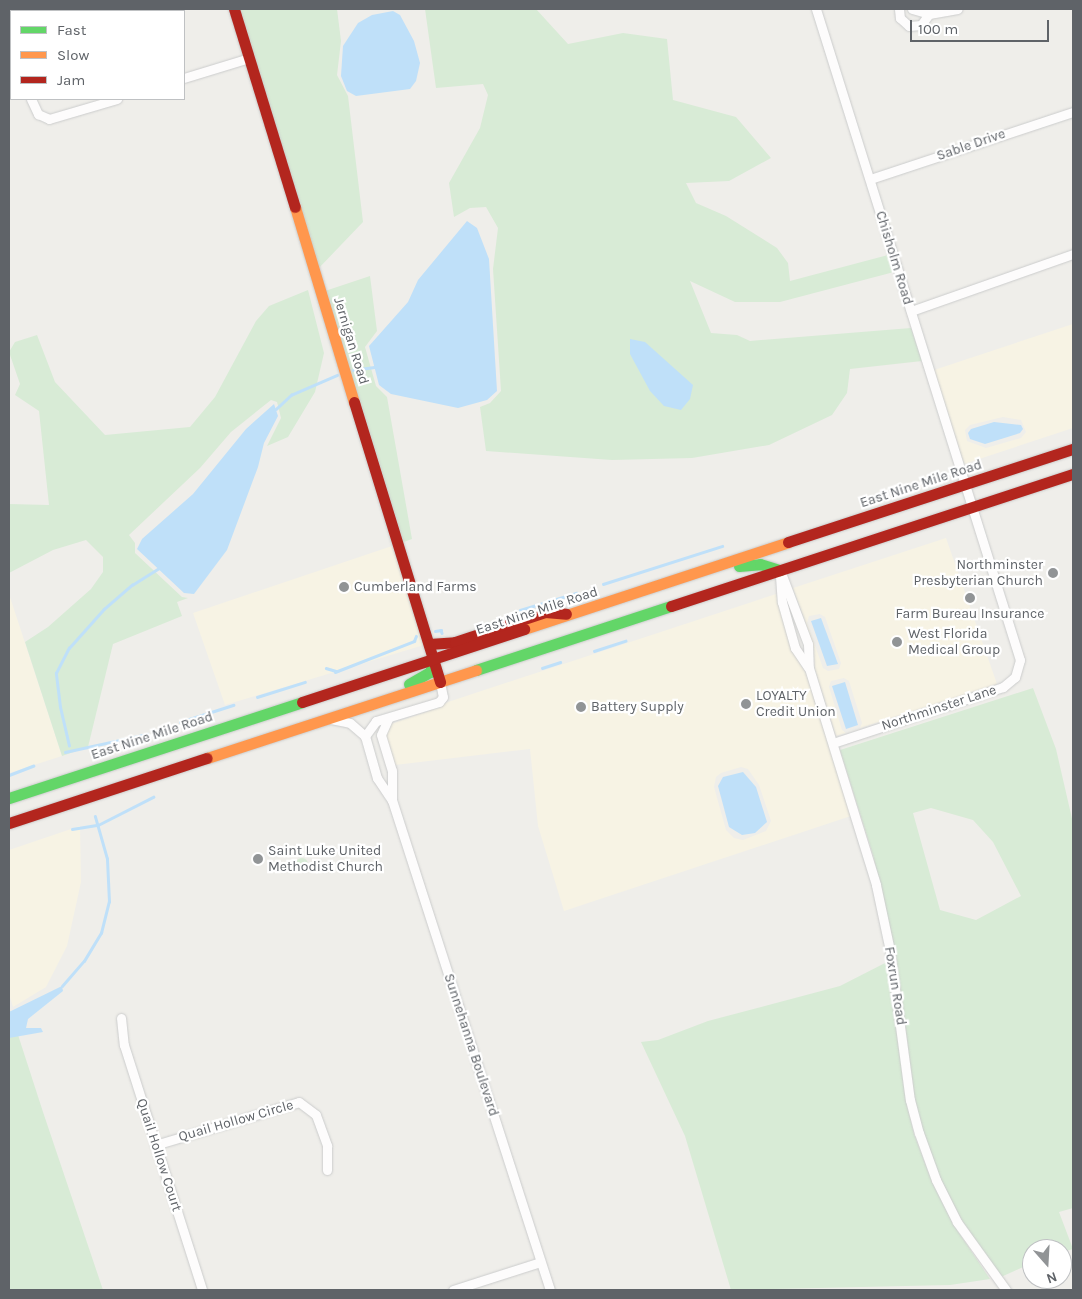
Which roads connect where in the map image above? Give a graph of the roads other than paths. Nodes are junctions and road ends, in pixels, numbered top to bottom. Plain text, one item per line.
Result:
1 (234, 9) edge
2 (816, 9) edge
3 (899, 9) edge
4 (912, 9) edge
5 (958, 9) edge
6 (929, 14) junction
7 (249, 58) junction
8 (185, 78) edge
9 (31, 100) edge
10 (114, 100) edge
11 (1072, 112) edge
12 (870, 179) junction
13 (1073, 254) edge
14 (911, 311) junction
15 (1073, 449) edge
16 (1073, 474) edge
17 (966, 485) junction
18 (931, 496) junction
19 (974, 506) junction
20 (780, 570) junction
21 (593, 608) junction
22 (572, 615) junction
23 (429, 644) junction
24 (434, 660) junction
25 (809, 668) junction
26 (440, 682) junction
27 (328, 718) junction
28 (388, 719) junction
29 (365, 736) junction
30 (833, 743) junction
31 (239, 747) junction
32 (9, 798) edge
33 (392, 800) junction
34 (9, 822) edge
35 (121, 1018) dead end
36 (155, 1145) junction
37 (327, 1170) dead end
38 (540, 1262) junction
39 (202, 1290) edge
40 (453, 1290) edge
41 (550, 1290) edge
42 (1006, 1290) edge

1 - 7 main road, Jernigan Road
2 - 12 street, Chisholm Road
3 - 6 street
4 - 6 street
5 - 6 street
7 - 8 street
7 - 23 main road, Jernigan Road
9 - 10 street
11 - 12 street, Sable Drive
12 - 14 street, Chisholm Road
13 - 14 street
14 - 17 street, Chisholm Road
15 - 17 main road, East Nine Mile Road
16 - 19 main road
17 - 18 main road, East Nine Mile Road
17 - 19 street, Chisholm Road
18 - 20 main road
18 - 21 main road, East Nine Mile Road
19 - 20 main road
19 - 30 street, Northminster Lane
20 - 21 main road
20 - 25 street, Foxrun Road
20 - 25 street, Foxrun Road
20 - 26 main road
21 - 22 main road, East Nine Mile Road
22 - 23 main road
22 - 24 main road, East Nine Mile Road
23 - 24 main road, Jernigan Road
24 - 26 main road, Jernigan Road
24 - 31 main road
24 - 32 main road, East Nine Mile Road
25 - 30 street, Foxrun Road
26 - 27 main road
26 - 28 street
27 - 29 street
27 - 31 main road
28 - 29 street
28 - 33 street, Sunnehanna Boulevard
29 - 33 street, Sunnehanna Boulevard
30 - 42 street, Foxrun Road
31 - 34 main road
33 - 38 street, Sunnehanna Boulevard
35 - 36 street, Quail Hollow Court
36 - 37 street, Quail Hollow Circle
36 - 39 street, Quail Hollow Court
38 - 40 street
38 - 41 street, Sunnehanna Boulevard

